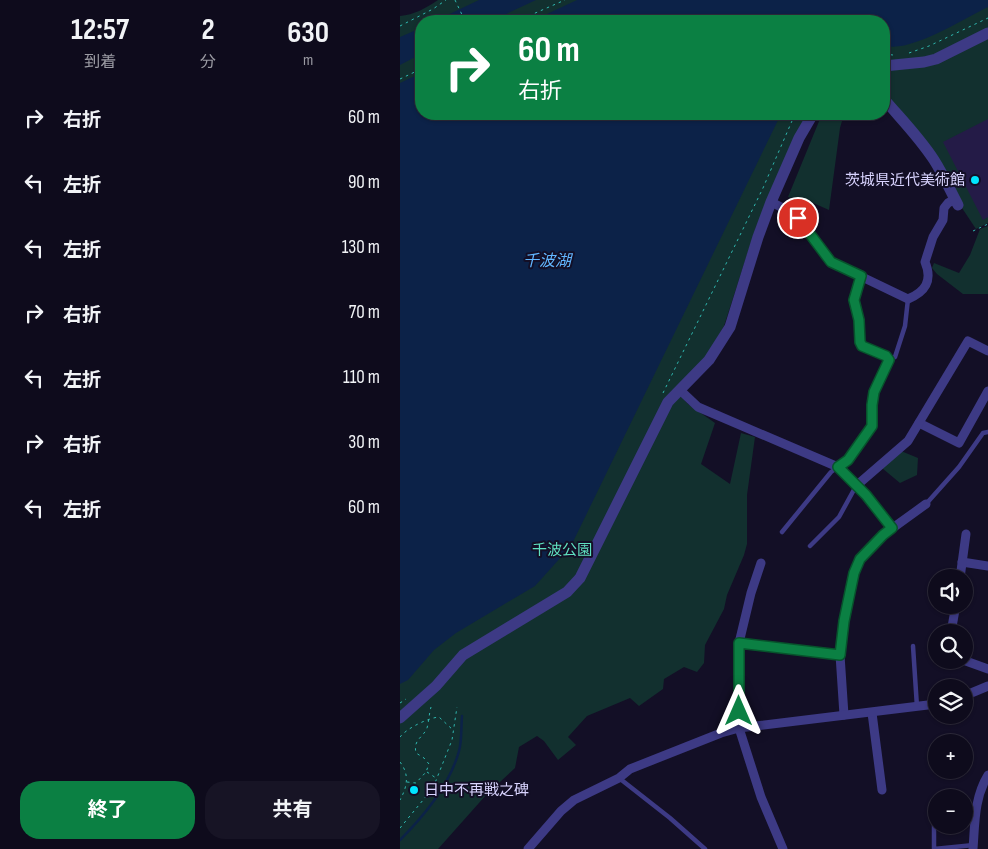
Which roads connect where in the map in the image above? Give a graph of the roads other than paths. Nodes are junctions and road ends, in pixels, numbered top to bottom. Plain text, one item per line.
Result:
1 (988, 33) edge
2 (890, 65) edge
3 (890, 105) edge
4 (810, 120) edge
5 (771, 202) junction
6 (957, 202) joint
7 (861, 276) junction
8 (908, 299) junction
9 (988, 351) edge
10 (889, 360) junction
11 (680, 390) junction
12 (988, 391) edge
13 (919, 423) junction
14 (988, 432) edge
15 (838, 467) junction
16 (856, 486) junction
17 (926, 504) joint
18 (892, 528) junction
19 (782, 532) dead end
20 (966, 534) dead end
21 (810, 546) dead end
22 (962, 562) junction
23 (761, 563) dead end
24 (988, 566) edge
25 (961, 569) edge
26 (739, 643) junction
27 (913, 646) dead end
28 (840, 655) junction
29 (973, 664) edge
30 (988, 669) edge
31 (988, 686) edge
32 (973, 692) edge
33 (928, 705) edge
34 (918, 707) junction
35 (872, 713) junction
36 (844, 715) junction
37 (400, 718) edge
38 (739, 728) junction
39 (988, 775) edge
40 (619, 778) junction
41 (882, 790) dead end
42 (975, 820) joint
43 (934, 834) edge
44 (973, 847) edge
45 (528, 849) edge
46 (705, 849) edge
47 (783, 849) edge

1 - 2 street
3 - 6 street
4 - 5 street
5 - 7 street
5 - 11 street
6 - 8 street
7 - 8 street
7 - 10 lane
8 - 10 lane
9 - 13 street
10 - 15 lane
11 - 15 street
11 - 37 street
12 - 13 street
13 - 16 street
14 - 17 lane
15 - 16 street
15 - 19 lane
16 - 18 street
16 - 21 lane
17 - 18 street
18 - 28 street
20 - 22 street
22 - 24 street
22 - 25 street
23 - 26 street
26 - 28 lane
26 - 38 street
27 - 34 lane
28 - 36 street
29 - 30 street
31 - 32 street
33 - 34 street
34 - 35 street
35 - 36 street
35 - 41 street
36 - 38 street
38 - 40 street
38 - 47 street
39 - 42 street
40 - 45 street
40 - 46 lane
42 - 44 street
43 - 44 lane

